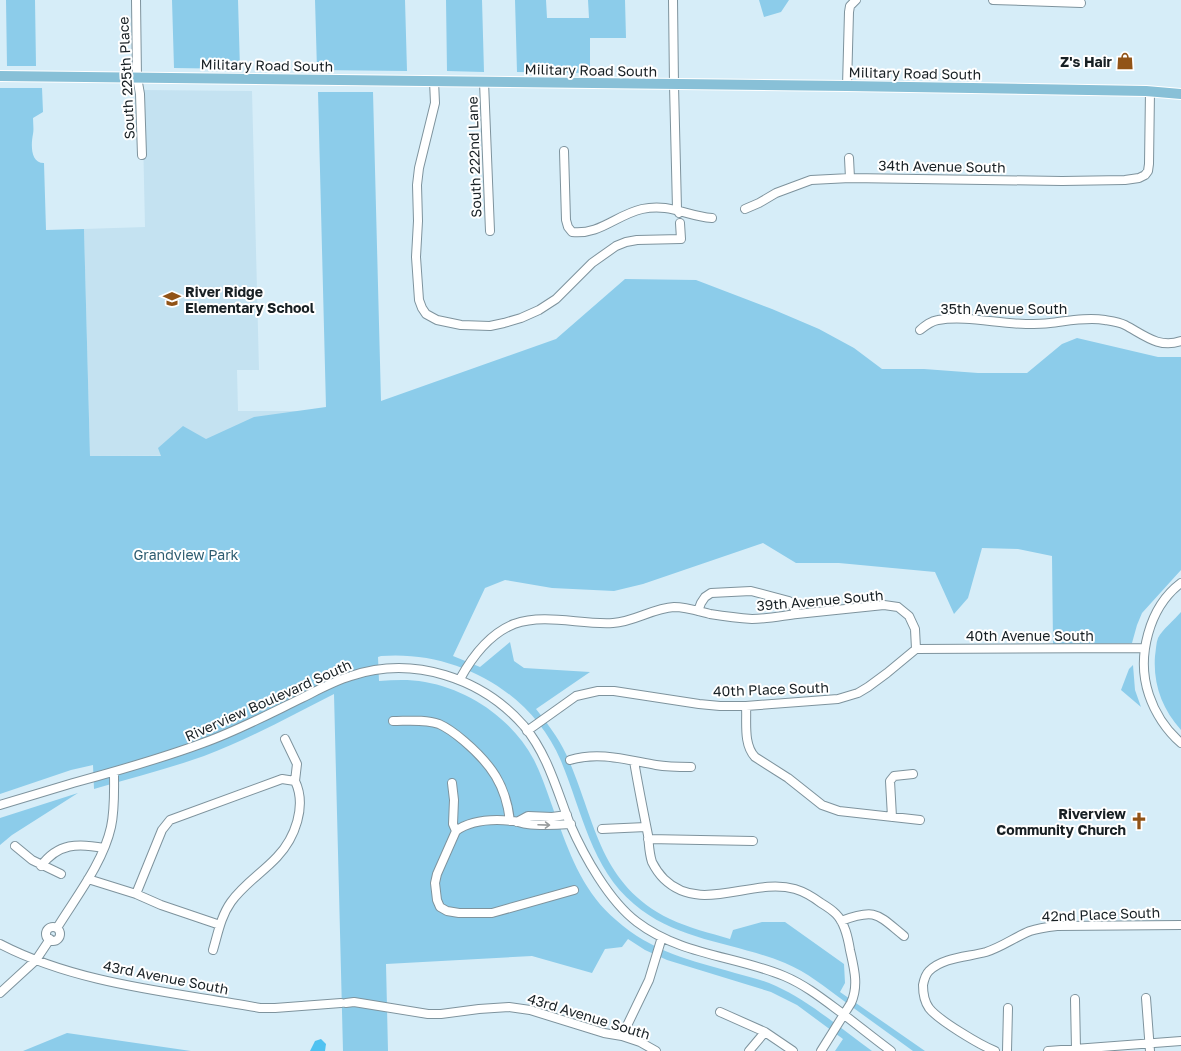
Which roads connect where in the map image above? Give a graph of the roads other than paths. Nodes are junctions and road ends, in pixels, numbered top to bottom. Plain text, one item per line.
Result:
1 (136, 0) edge
2 (673, 0) edge
3 (855, 0) edge
4 (993, 0) edge
5 (1081, 3) dead end
6 (0, 76) edge
7 (137, 77) junction
8 (434, 81) junction
9 (484, 82) junction
10 (674, 85) junction
11 (847, 86) junction
12 (1150, 91) junction
13 (1181, 94) edge
14 (564, 151) dead end
15 (142, 156) dead end
16 (849, 158) dead end
17 (850, 178) junction
18 (745, 209) dead end
19 (678, 212) junction
20 (712, 218) dead end
21 (680, 223) dead end
22 (490, 231) dead end
23 (920, 330) dead end
24 (1181, 341) edge
25 (1181, 583) edge
26 (698, 611) junction
27 (795, 614) junction
28 (1145, 648) junction
29 (916, 649) junction
30 (460, 679) junction
31 (746, 706) junction
32 (393, 721) dead end
33 (528, 731) junction
34 (285, 738) dead end
35 (1181, 743) edge
36 (570, 760) dead end
37 (634, 761) junction
38 (691, 767) dead end
39 (114, 772) junction
40 (913, 774) dead end
41 (295, 781) junction
42 (452, 783) dead end
43 (0, 805) edge
44 (567, 815) junction
45 (892, 817) junction
46 (920, 820) dead end
47 (514, 821) junction
48 (571, 824) junction
49 (646, 827) junction
50 (602, 829) dead end
51 (456, 831) junction
52 (648, 839) junction
53 (753, 841) dead end
54 (15, 846) dead end
55 (104, 848) junction
56 (41, 866) junction
57 (61, 874) dead end
58 (88, 879) junction
59 (574, 890) dead end
60 (136, 894) junction
61 (841, 922) junction
62 (220, 925) junction
63 (1181, 925) edge
64 (904, 936) dead end
65 (662, 937) junction
66 (0, 944) edge
67 (213, 950) dead end
68 (36, 960) junction
69 (0, 993) edge
70 (1146, 998) dead end
71 (1076, 1000) dead end
72 (1008, 1008) dead end
73 (720, 1012) dead end
74 (844, 1015) junction
75 (765, 1032) junction
76 (622, 1036) junction
77 (1181, 1041) edge
78 (1149, 1047) edge
79 (1076, 1049) junction
80 (656, 1051) edge
81 (750, 1051) edge
82 (793, 1051) edge
83 (821, 1051) edge
84 (891, 1051) edge
85 (995, 1051) edge
86 (1007, 1051) edge
87 (1048, 1051) edge

1 - 7 street, South 225th Place
2 - 10 street
3 - 11 street
4 - 5 street
6 - 7 main road, Military Road South
7 - 8 main road, Military Road South
7 - 15 street, South 225th Place
8 - 9 main road, Military Road South
8 - 21 street
9 - 10 main road, Military Road South
9 - 22 street, South 222nd Lane
10 - 11 main road, Military Road South
10 - 19 street
11 - 12 main road, Military Road South
12 - 13 main road, Military Road South
12 - 17 street, 34th Avenue South
14 - 19 street
16 - 17 street
17 - 18 street, 34th Avenue South
19 - 20 street
23 - 24 street, 35th Avenue South
25 - 28 street
26 - 27 street, 39th Avenue South
26 - 27 street
26 - 30 street, 39th Avenue South
27 - 29 street, 39th Avenue South
28 - 29 street, 40th Avenue South
28 - 35 street
29 - 31 street, 40th Place South
30 - 33 street, Riverview Boulevard South
30 - 39 street, Riverview Boulevard South
31 - 33 street, 40th Place South
31 - 45 street
32 - 47 street
33 - 44 street, Riverview Boulevard South
34 - 41 street
36 - 37 street
37 - 38 street
37 - 49 street
39 - 43 street, Riverview Boulevard South
39 - 55 street
40 - 45 street
41 - 60 street
41 - 62 street
42 - 51 street
44 - 47 street
44 - 48 street, Riverview Boulevard South
45 - 46 street
47 -> 48 street
47 - 51 street
48 - 65 street, Riverview Boulevard South
49 - 50 street
49 - 52 street
51 - 59 street
52 - 53 street
52 - 61 street
54 - 56 street
55 - 56 street
55 - 58 street
56 - 57 street
58 - 60 street
58 - 68 street
60 - 62 street
61 - 64 street
61 - 74 street
62 - 67 street
63 - 85 street, 42nd Place South
65 - 74 street, Riverview Boulevard South
65 - 76 street
66 - 68 street
68 - 69 street
68 - 76 street, 43rd Avenue South
70 - 78 street
71 - 79 street
72 - 86 street
73 - 75 street
74 - 83 street
74 - 84 street, Riverview Boulevard South
75 - 81 street
75 - 82 street
76 - 80 street, 43rd Avenue South
77 - 78 street
78 - 79 street
79 - 87 street

